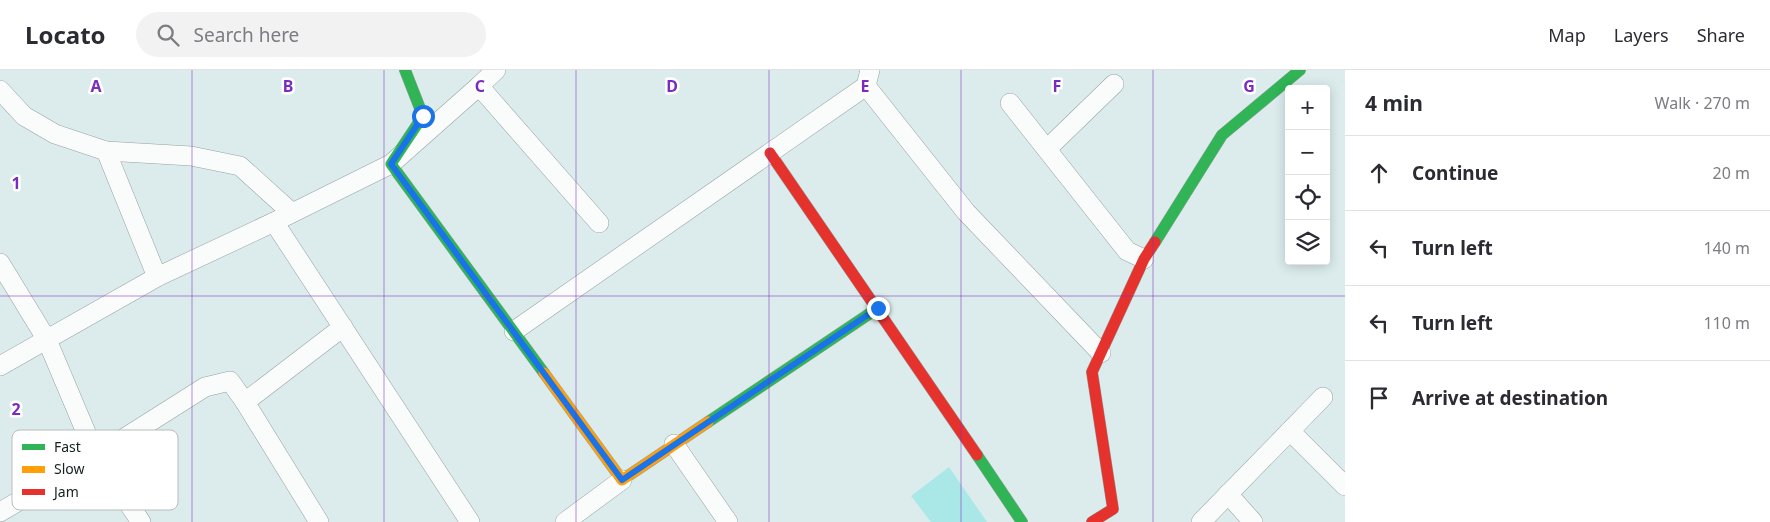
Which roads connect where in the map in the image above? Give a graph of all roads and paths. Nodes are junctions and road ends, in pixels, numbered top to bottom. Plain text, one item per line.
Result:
1 (405, 70) edge
2 (496, 70) edge
3 (1299, 70) edge
4 (868, 78) edge
5 (1114, 84) dead end
6 (479, 86) junction
7 (0, 90) edge
8 (1010, 103) dead end
9 (1047, 149) junction
10 (106, 151) junction
11 (770, 153) junction
12 (391, 164) junction
13 (292, 213) junction
14 (274, 222) junction
15 (599, 223) dead end
16 (1144, 259) junction
17 (0, 263) edge
18 (157, 277) junction
19 (878, 308) junction
20 (343, 327) junction
21 (514, 331) junction
22 (47, 340) junction
23 (1101, 353) junction
24 (0, 366) edge
25 (1323, 397) dead end
26 (245, 402) junction
27 (85, 430) edge
28 (137, 430) edge
29 (1290, 430) junction
30 (674, 444) junction
31 (622, 480) junction
32 (1345, 486) edge
33 (1228, 494) junction
34 (12, 505) edge
35 (133, 510) edge
36 (0, 512) edge
37 (1117, 516) edge
38 (141, 522) edge
39 (319, 522) edge
40 (470, 522) edge
41 (565, 522) edge
42 (728, 522) edge
43 (1022, 522) edge
44 (1092, 522) edge
45 (1201, 522) edge
46 (1253, 522) edge

1 - 12 street
2 - 6 street
3 - 16 street
4 - 11 street
4 - 23 street
5 - 9 street
6 - 12 street
6 - 15 street
7 - 10 street
8 - 9 street
9 - 16 street
10 - 13 street
10 - 18 street
11 - 19 street
11 - 21 street
12 - 13 street
12 - 21 street
13 - 14 street
14 - 18 street
14 - 20 street
16 - 23 street
17 - 22 street
18 - 22 street
19 - 30 street
19 - 43 street
20 - 26 street
20 - 40 street
21 - 31 street
22 - 24 street
22 - 27 street
23 - 37 street
25 - 29 street
26 - 28 street
26 - 39 street
29 - 32 street
29 - 33 street
30 - 31 street
30 - 42 street
31 - 41 street
33 - 45 street
33 - 46 street
34 - 36 street
35 - 38 street
37 - 44 street

